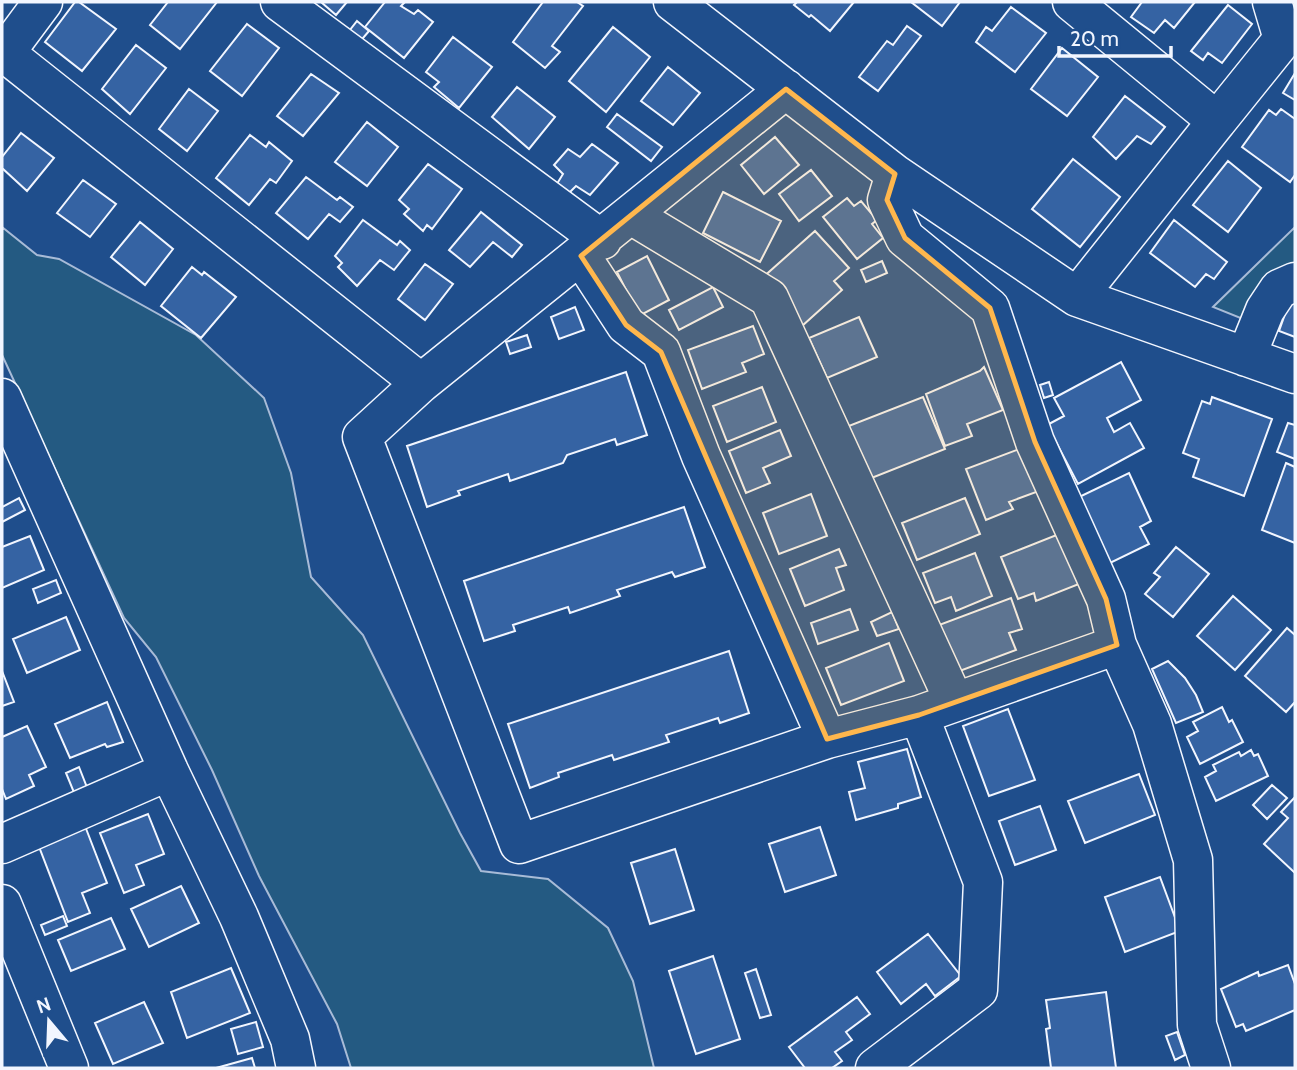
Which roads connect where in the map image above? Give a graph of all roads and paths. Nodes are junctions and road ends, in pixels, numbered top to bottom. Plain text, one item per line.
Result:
1 (43, 2) edge
2 (280, 2) edge
3 (673, 2) edge
4 (1072, 2) edge
5 (1272, 2) edge
6 (786, 89) junction
7 (1217, 121) junction
8 (895, 174) junction
9 (631, 215) junction
10 (591, 248) junction
11 (1295, 282) edge
12 (1077, 297) junction
13 (1246, 357) junction
14 (1295, 374) edge
15 (421, 383) junction
16 (4, 412) edge
17 (1117, 645) junction
18 (954, 701) junction
19 (919, 715) junction
20 (827, 739) junction
21 (169, 771) junction
22 (2, 844) edge
23 (2, 904) edge
24 (69, 1068) edge
25 (296, 1068) edge
26 (874, 1068) edge
27 (1211, 1068) edge

1 - 15 street
2 - 10 street
3 - 6 street
4 - 7 street
5 - 7 street
6 - 8 street
6 - 9 street
7 - 12 street
8 - 12 street
8 - 17 street
9 - 10 street
9 - 18 street
10 - 15 street
10 - 20 street
11 - 13 street
12 - 13 street
13 - 14 street
15 - 20 street
16 - 21 street
17 - 18 street
17 - 27 street
18 - 19 street
19 - 20 street
19 - 26 street
21 - 22 street
21 - 25 street
23 - 24 street

